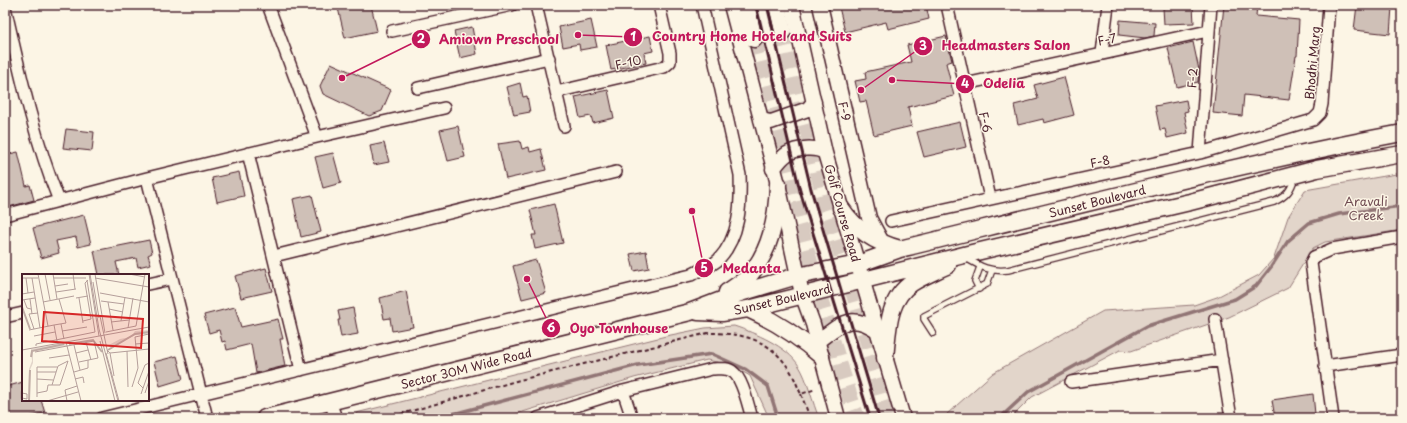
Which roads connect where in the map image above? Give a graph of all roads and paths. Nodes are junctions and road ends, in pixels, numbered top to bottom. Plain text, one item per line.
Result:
1 (268, 5) edge
2 (512, 5) edge
3 (536, 5) edge
4 (659, 5) edge
5 (702, 5) edge
6 (731, 5) edge
7 (746, 5) edge
8 (777, 5) edge
9 (792, 5) edge
10 (820, 5) edge
11 (947, 5) edge
12 (1108, 5) edge
13 (1210, 5) edge
14 (1329, 5) edge
15 (5, 7) edge
16 (392, 31) dead end
17 (784, 31) tunnel mouth
18 (1208, 31) junction
19 (754, 39) tunnel mouth
20 (10, 48) edge
21 (1102, 53) junction
22 (549, 58) junction
23 (964, 84) junction
24 (418, 88) dead end
25 (556, 92) junction
26 (814, 102) junction
27 (444, 108) dead end
28 (761, 120) junction
29 (1313, 120) joint
30 (564, 126) dead end
31 (1402, 133) edge
32 (317, 137) junction
33 (248, 153) junction
34 (825, 153) junction
35 (1200, 153) junction
36 (1402, 154) edge
37 (616, 172) dead end
38 (1296, 174) junction
39 (775, 176) junction
40 (147, 178) junction
41 (1186, 179) junction
42 (990, 198) junction
43 (59, 201) junction
44 (1190, 202) junction
45 (840, 208) junction
46 (5, 215) edge
47 (891, 221) dead end
48 (1402, 237) edge
49 (883, 244) junction
50 (900, 249) junction
51 (968, 255) junction
52 (274, 256) junction
53 (858, 264) junction
54 (980, 266) junction
55 (992, 270) junction
56 (797, 276) junction
57 (171, 279) junction
58 (862, 280) junction
59 (149, 284) edge
60 (979, 288) junction
61 (802, 294) junction
62 (748, 309) junction
63 (690, 312) junction
64 (22, 313) edge
65 (5, 317) edge
66 (1215, 319) dead end
67 (878, 332) junction
68 (933, 333) dead end
69 (820, 348) junction
70 (1402, 355) edge
71 (885, 358) junction
72 (1222, 360) junction
73 (1325, 366) junction
74 (301, 370) junction
75 (1071, 382) dead end
76 (829, 385) junction
77 (623, 391) junction
78 (200, 393) junction
79 (801, 394) junction
80 (330, 402) junction
81 (102, 418) edge
82 (207, 418) edge
83 (266, 418) edge
84 (336, 418) edge
85 (387, 418) edge
86 (538, 418) edge
87 (632, 418) edge
88 (752, 418) edge
89 (810, 418) edge
90 (838, 418) edge
91 (903, 418) edge
92 (1231, 418) edge
93 (1333, 418) edge

1 - 32 street
2 - 16 street
3 - 22 street
4 - 25 street, F-10
5 - 74 street
6 - 28 street
7 - 19 main road
8 - 17 main road
9 - 26 street, Golf Course Road
10 - 49 street, F-9
11 - 23 street, F-6
12 - 21 street
13 - 18 street, F-2
14 - 29 street, Bhodhi Marg
15 - 20 street
18 - 21 street, F-7
18 - 35 street, F-2
20 - 43 street
21 - 23 street, F-7
22 - 24 street
22 - 25 street
23 - 42 street, F-6
25 - 30 street
26 - 28 street
26 - 34 street, Golf Course Road
27 - 32 street
28 - 39 street
29 - 35 street, F-8
31 - 41 main road, Sunset Boulevard
32 - 33 street
33 - 40 street
33 - 52 street
34 - 39 street
34 - 45 street, Golf Course Road
35 - 42 street, F-8
36 - 38 main road, Sunset Boulevard
37 - 52 street
38 - 44 main road, Sunset Boulevard
38 - 55 lane
39 - 56 street
39 - 63 main road
40 - 43 street
40 - 57 street
41 - 44 main road
41 - 50 main road, Sunset Boulevard
42 - 47 street, F-8
43 - 46 street
44 - 51 main road, Sunset Boulevard
45 - 49 main road
45 - 53 street, Golf Course Road
48 - 73 street
49 - 50 main road
50 - 53 main road, Sunset Boulevard
51 - 54 lane
51 - 58 main road, Sunset Boulevard
51 - 71 main road
52 - 74 street
53 - 56 main road, Sunset Boulevard
53 - 58 street, Golf Course Road
54 - 55 lane
54 - 60 lane
55 - 60 lane
56 - 61 street
56 - 63 main road, Sunset Boulevard
57 - 59 street
57 - 78 street
58 - 61 main road, Sunset Boulevard
58 - 67 street, Golf Course Road
60 - 68 lane
61 - 62 main road, Sunset Boulevard
61 - 69 street
62 - 63 main road, Sunset Boulevard
62 - 69 main road
63 - 80 main road, Sector 30M Wide Road
64 - 65 street
66 - 72 street
67 - 69 street
67 - 71 street, Golf Course Road
69 - 76 street
70 - 73 street
71 - 91 street, Golf Course Road
72 - 75 street
72 - 92 street
73 - 93 street
74 - 78 street
76 - 79 path
76 - 90 street
77 - 86 street
77 - 87 street
77 - 88 street
78 - 81 street
78 - 82 street
79 - 85 path
79 - 89 path
80 - 83 main road, Sector 30M Wide Road
80 - 84 street

